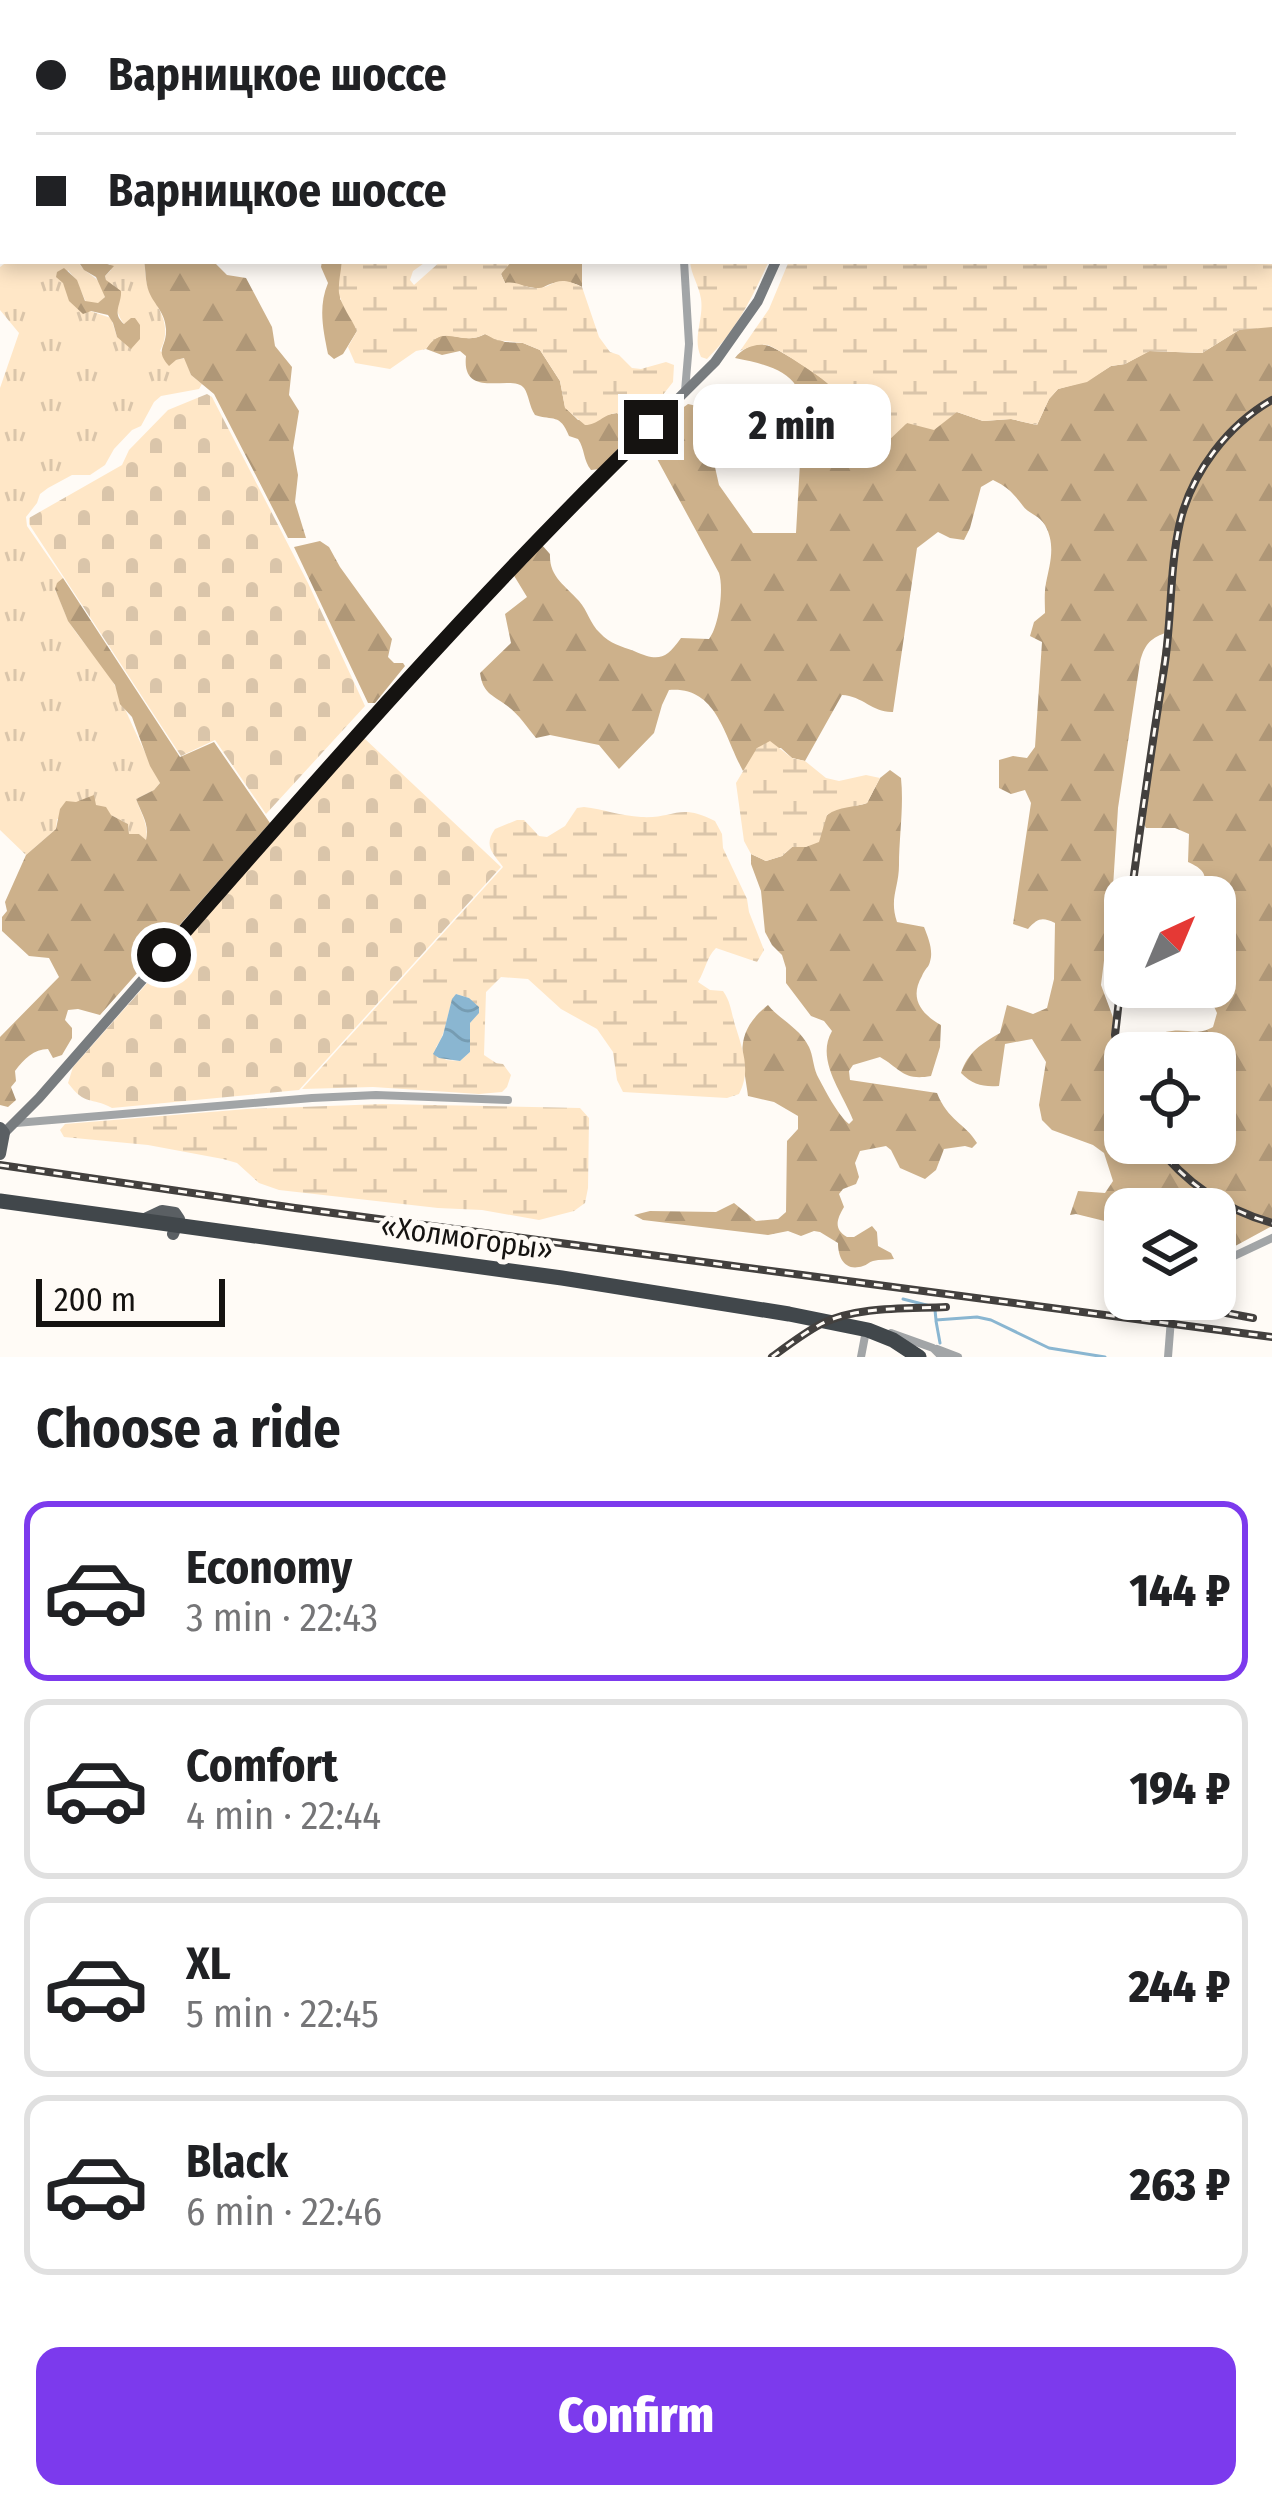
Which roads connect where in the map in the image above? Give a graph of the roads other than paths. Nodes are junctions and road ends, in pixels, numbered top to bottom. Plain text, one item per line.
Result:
1 (684, 264) edge
2 (775, 264) edge
3 (685, 394) junction
4 (508, 1100) dead end
5 (6, 1128) edge
6 (0, 1154) edge
7 (4, 1202) edge
8 (175, 1229) junction
9 (1272, 1238) edge
10 (1236, 1254) edge
11 (1174, 1320) edge
12 (866, 1333) junction
13 (926, 1352) edge
14 (861, 1357) edge
15 (908, 1357) edge
16 (942, 1357) edge
17 (958, 1357) edge
18 (1168, 1357) edge

1 - 3 street
2 - 3 street
3 - 5 street
4 - 5 street
5 - 6 main road
7 - 8 highway, «Холмогоры»
7 - 8 highway, «Холмогоры»
8 - 12 highway, «Холмогоры»
9 - 10 street
11 - 18 street
12 - 13 highway, «Холмогоры»
12 - 14 street
12 - 15 highway, «Холмогоры»
13 - 16 street
13 - 17 street

